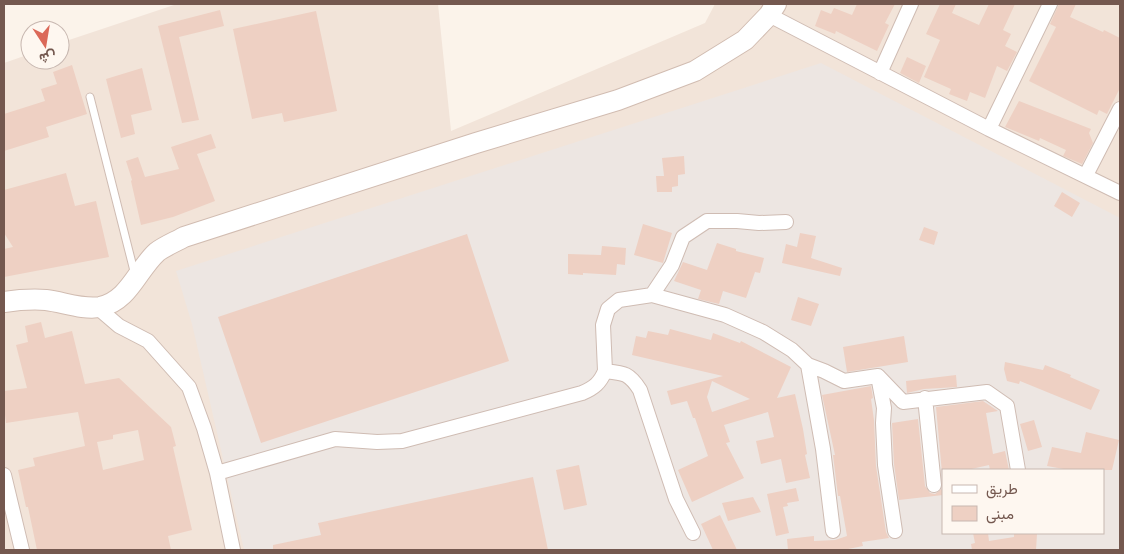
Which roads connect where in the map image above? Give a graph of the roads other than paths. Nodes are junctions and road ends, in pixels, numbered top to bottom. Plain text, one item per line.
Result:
1 (911, 4) edge
2 (1050, 4) edge
3 (773, 10) edge
4 (880, 73) junction
5 (90, 97) dead end
6 (1120, 109) edge
7 (989, 129) junction
8 (1086, 175) junction
9 (1120, 193) edge
10 (786, 222) dead end
11 (136, 280) junction
12 (652, 295) junction
13 (4, 302) edge
14 (98, 308) junction
15 (808, 365) junction
16 (605, 371) junction
17 (878, 376) junction
18 (925, 398) junction
19 (1018, 469) edge
20 (216, 473) junction
21 (4, 475) edge
22 (934, 485) dead end
23 (833, 531) dead end
24 (895, 531) dead end
25 (693, 533) dead end
26 (22, 550) edge
27 (233, 550) edge

1 - 4 street
2 - 7 street
3 - 4 street
3 - 11 street
4 - 7 street
5 - 11 lane
6 - 8 street
7 - 8 street
8 - 9 street
10 - 12 street
11 - 14 street
12 - 15 street
12 - 16 street
13 - 14 street
14 - 20 street
15 - 17 street
15 - 23 street
16 - 20 street
16 - 25 street
17 - 18 street
17 - 24 street
18 - 19 street
18 - 22 street
20 - 27 street
21 - 26 street

